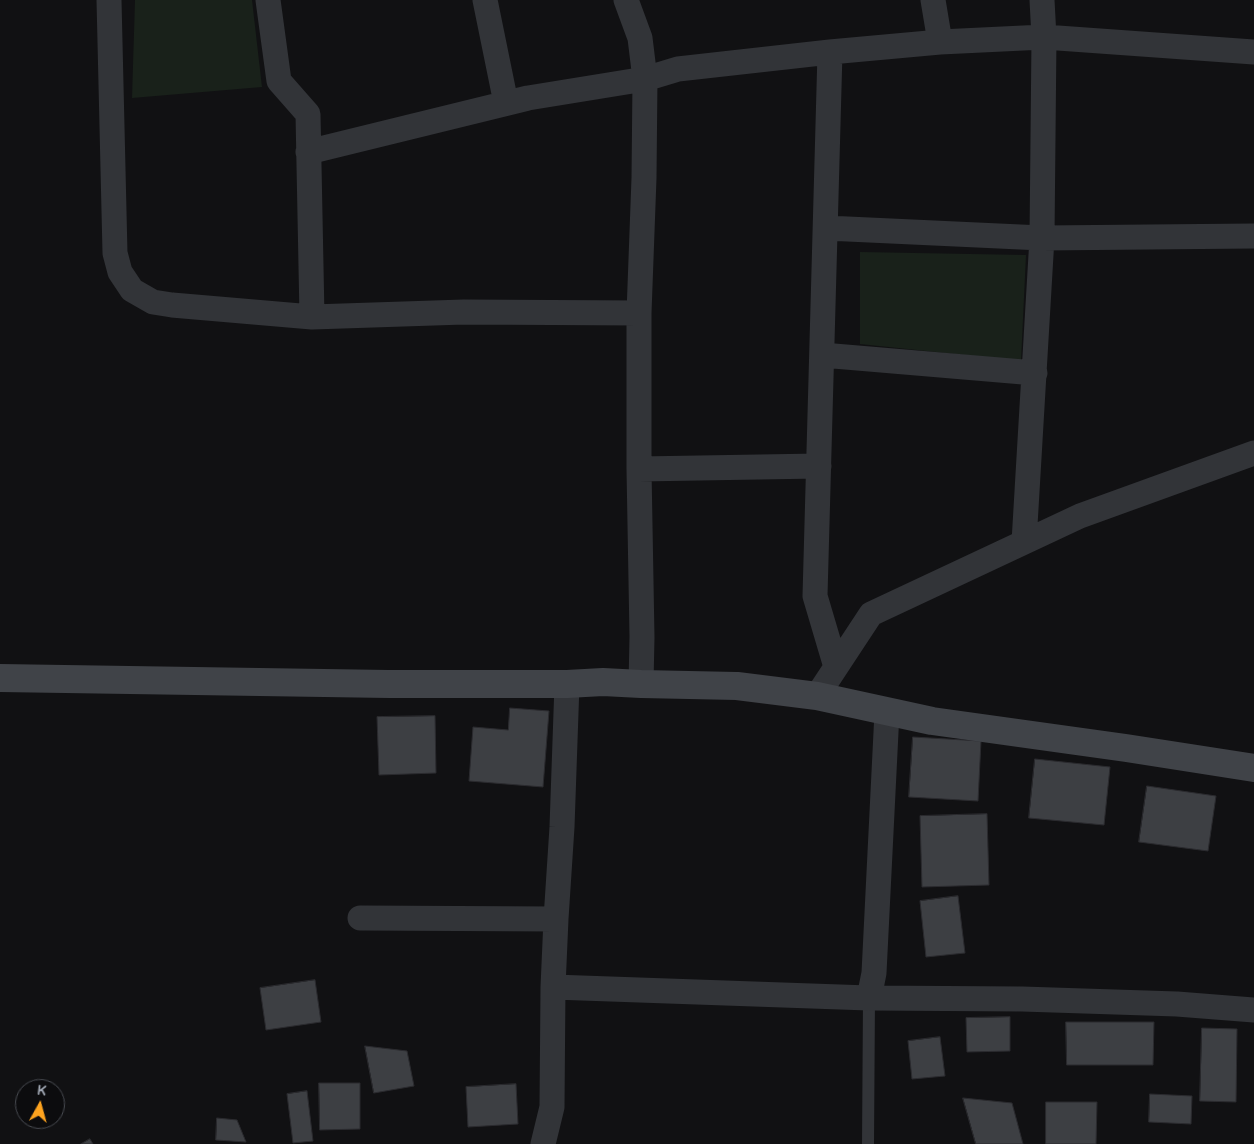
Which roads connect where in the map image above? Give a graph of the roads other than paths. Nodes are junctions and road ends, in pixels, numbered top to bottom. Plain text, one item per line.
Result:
1 (109, 0) edge
2 (268, 0) edge
3 (485, 0) edge
4 (626, 0) edge
5 (934, 0) edge
6 (1042, 0) edge
7 (1044, 37) junction
8 (940, 42) junction
9 (830, 52) junction
10 (1254, 52) edge
11 (645, 79) junction
12 (506, 103) junction
13 (308, 152) junction
14 (826, 228) junction
15 (1254, 236) edge
16 (1042, 238) junction
17 (639, 313) junction
18 (312, 317) junction
19 (822, 355) junction
20 (1034, 373) junction
21 (1254, 453) edge
22 (819, 466) junction
23 (639, 469) junction
24 (1024, 542) junction
25 (836, 667) junction
26 (0, 678) edge
27 (567, 684) junction
28 (641, 684) junction
29 (817, 696) junction
30 (887, 712) junction
31 (1254, 768) edge
32 (360, 918) dead end
33 (556, 919) junction
34 (553, 986) junction
35 (868, 998) junction
36 (1254, 1010) edge
37 (543, 1144) edge
38 (868, 1144) edge

1 - 18 street
2 - 13 street
3 - 12 street
4 - 11 street
5 - 8 street
6 - 7 street
7 - 8 street
7 - 10 street
7 - 16 street
8 - 9 street
9 - 11 street
9 - 14 street
11 - 12 street
11 - 17 street
12 - 13 street
13 - 18 street
14 - 16 street
14 - 19 street
15 - 16 street
16 - 20 street
17 - 18 street
17 - 23 street
19 - 20 street
19 - 22 street
20 - 24 street
21 - 24 street
22 - 23 street
22 - 25 street
23 - 28 street
24 - 25 street
25 - 29 street
26 - 27 street
27 - 28 street
27 - 33 street
28 - 29 street
29 - 30 street
30 - 31 street
30 - 35 street
32 - 33 street
33 - 34 street
34 - 35 street
34 - 37 street
35 - 36 street
35 - 38 lane

